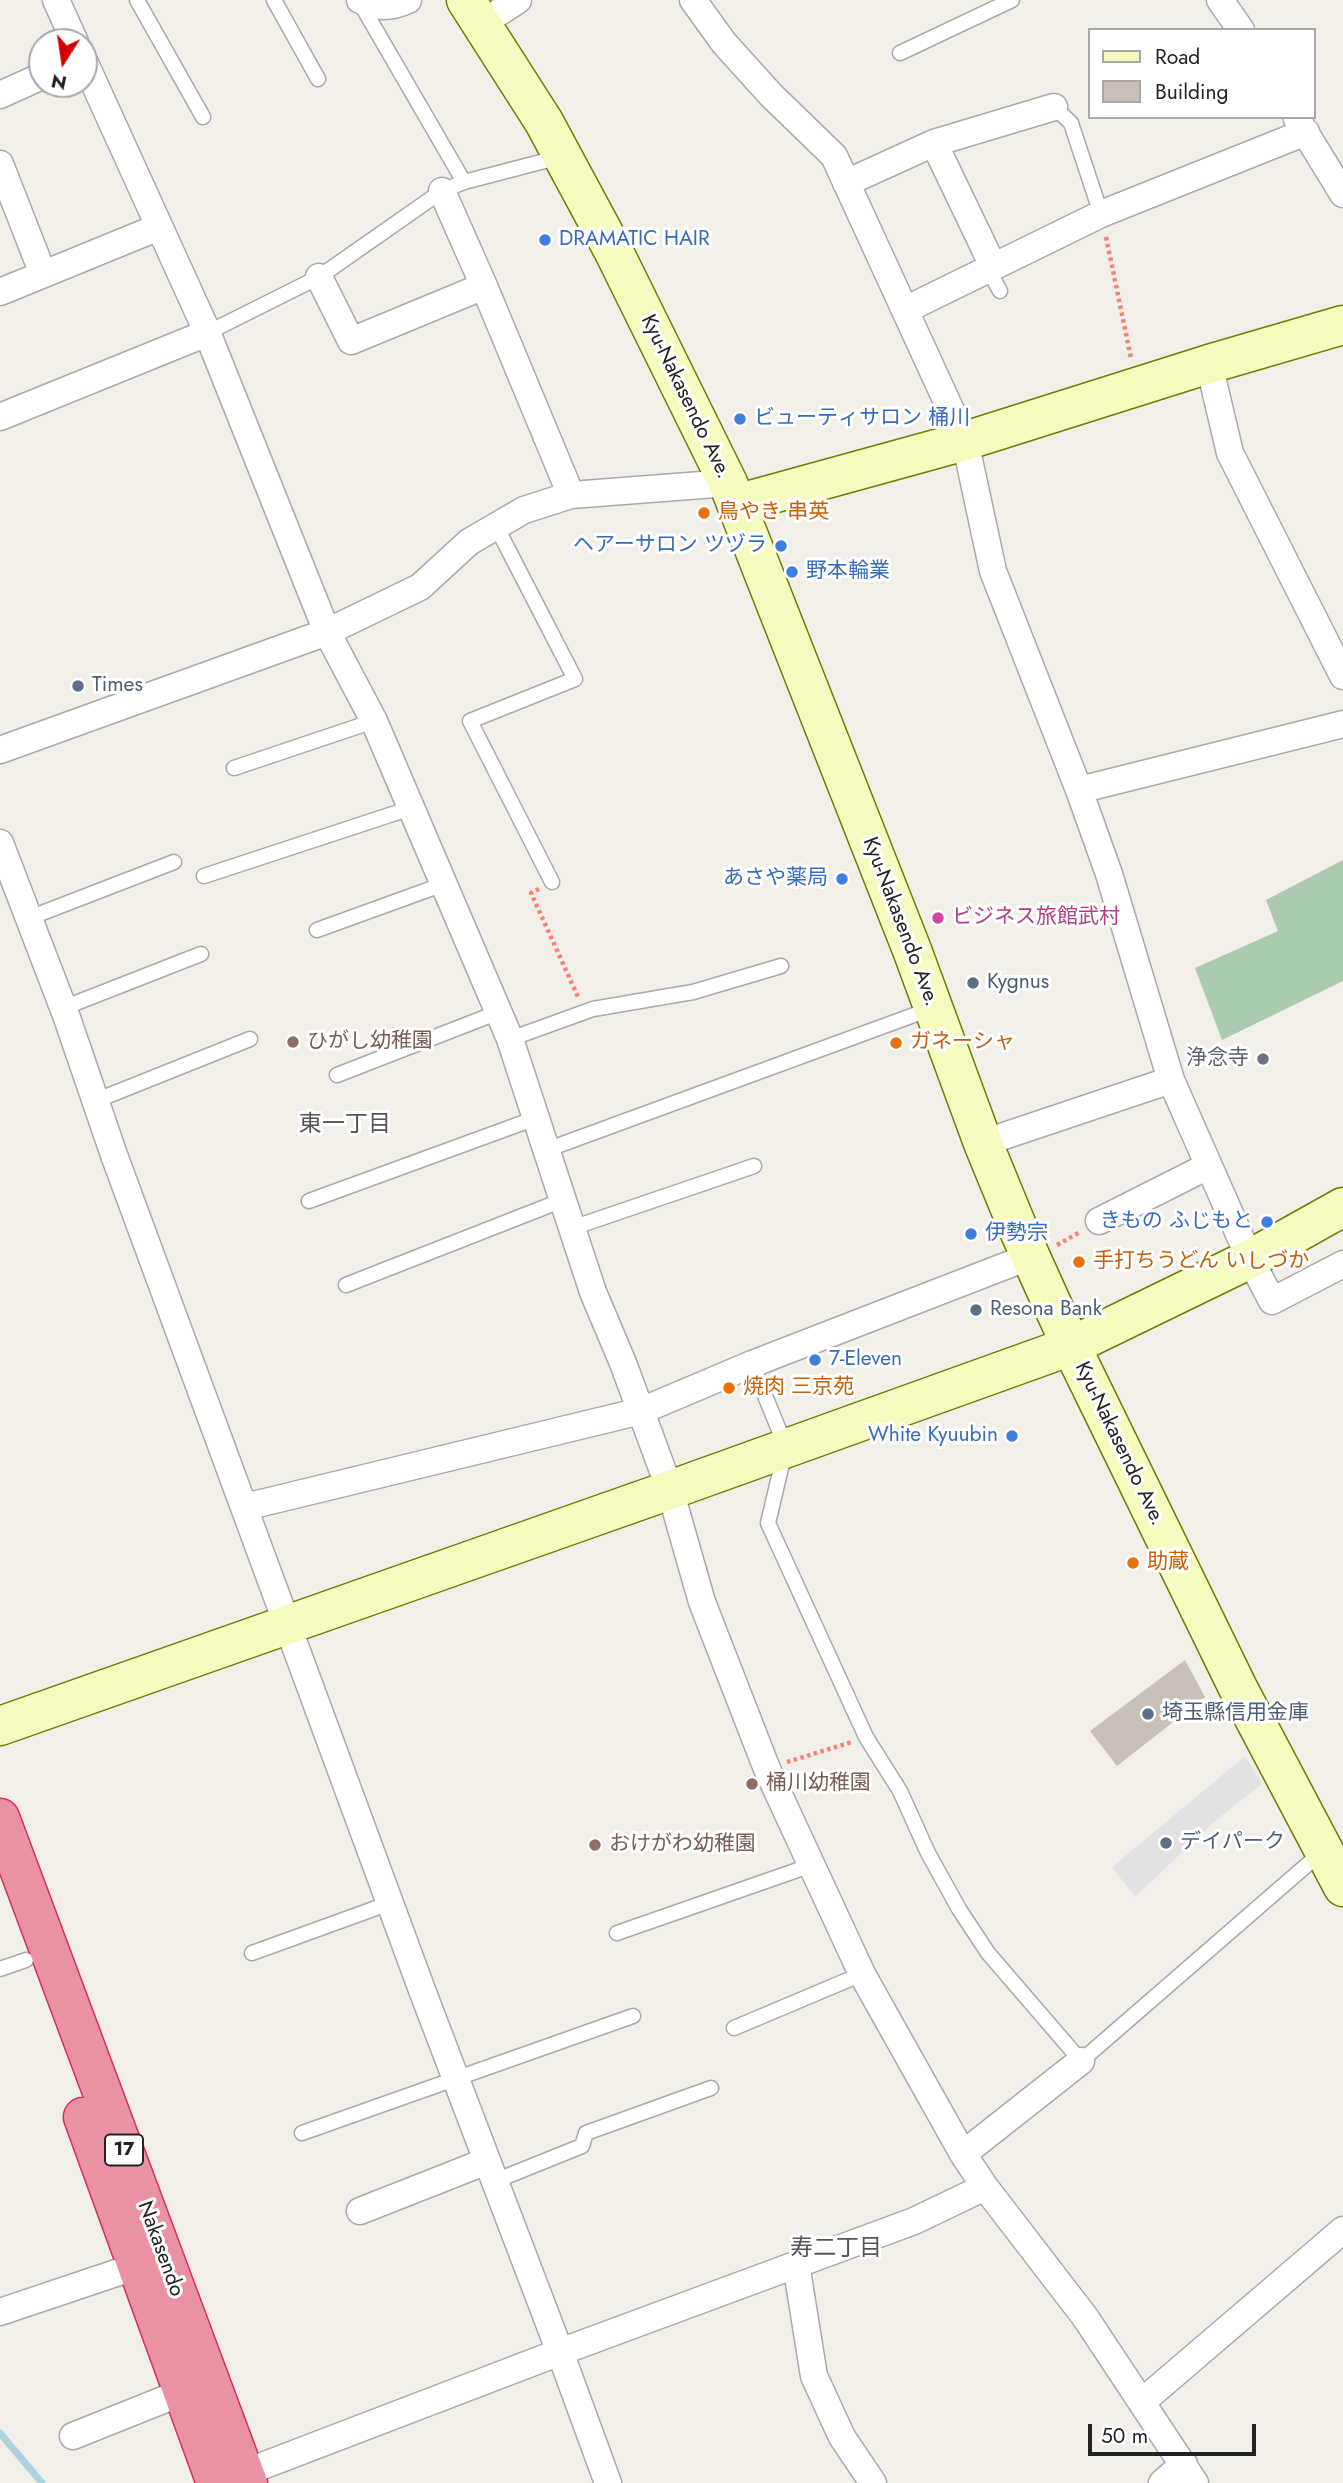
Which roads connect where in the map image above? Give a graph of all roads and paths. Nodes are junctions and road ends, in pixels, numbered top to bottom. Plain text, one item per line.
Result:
1 (56, 0) edge
2 (137, 0) edge
3 (274, 0) edge
4 (359, 0) edge
5 (408, 0) edge
6 (518, 0) edge
7 (693, 0) edge
8 (1012, 0) edge
9 (1220, 0) edge
10 (474, 12) edge
11 (69, 28) edge
12 (1240, 28) edge
13 (900, 53) dead end
14 (318, 79) dead end
15 (28, 82) edge
16 (98, 92) edge
17 (0, 95) edge
18 (1055, 107) joint
19 (203, 117) dead end
20 (1301, 125) edge
21 (934, 143) junction
22 (562, 157) junction
23 (0, 164) edge
24 (846, 183) junction
25 (453, 186) junction
26 (1343, 194) edge
27 (1101, 214) junction
28 (159, 226) junction
29 (43, 274) junction
30 (994, 276) junction
31 (319, 277) junction
32 (484, 286) junction
33 (0, 292) edge
34 (905, 310) junction
35 (1343, 325) edge
36 (208, 333) junction
37 (1209, 364) junction
38 (1136, 387) junction
39 (0, 417) edge
40 (965, 441) junction
41 (732, 494) junction
42 (571, 495) junction
43 (496, 526) junction
44 (327, 632) junction
45 (1343, 676) edge
46 (373, 722) junction
47 (1343, 724) edge
48 (0, 750) edge
49 (234, 768) dead end
50 (1079, 790) junction
51 (411, 808) junction
52 (0, 842) edge
53 (173, 862) dead end
54 (204, 876) dead end
55 (552, 882) joint
56 (443, 884) junction
57 (29, 918) junction
58 (317, 930) dead end
59 (201, 954) dead end
60 (781, 966) dead end
61 (63, 1008) junction
62 (934, 1008) junction
63 (499, 1012) junction
64 (585, 1012) junction
65 (250, 1039) dead end
66 (510, 1039) junction
67 (337, 1074) dead end
68 (1171, 1080) junction
69 (96, 1101) junction
70 (536, 1118) junction
71 (983, 1143) junction
72 (546, 1150) junction
73 (754, 1166) dead end
74 (1208, 1166) junction
75 (563, 1200) junction
76 (309, 1201) dead end
77 (1343, 1207) edge
78 (1098, 1221) joint
79 (572, 1228) junction
80 (1031, 1258) junction
81 (1250, 1259) junction
82 (1343, 1264) edge
83 (346, 1285) dead end
84 (1071, 1346) junction
85 (752, 1364) junction
86 (641, 1411) junction
87 (786, 1447) junction
88 (670, 1490) junction
89 (244, 1507) junction
90 (288, 1625) junction
91 (0, 1726) edge
92 (866, 1737) junction
93 (767, 1769) junction
94 (0, 1818) edge
95 (1334, 1860) edge
96 (812, 1865) junction
97 (0, 1891) edge
98 (390, 1903) junction
99 (617, 1933) dead end
100 (252, 1952) dead end
101 (13, 1964) edge
102 (862, 1974) junction
103 (633, 2016) dead end
104 (734, 2028) dead end
105 (1081, 2062) junction
106 (456, 2080) junction
107 (711, 2088) dead end
108 (302, 2133) dead end
109 (963, 2154) junction
110 (491, 2171) junction
111 (985, 2187) junction
112 (360, 2211) dead end
113 (1343, 2230) edge
114 (796, 2264) junction
115 (137, 2266) junction
116 (0, 2312) edge
117 (560, 2352) junction
118 (183, 2392) junction
119 (1143, 2401) junction
120 (74, 2436) dead end
121 (1190, 2474) edge
122 (236, 2480) edge
123 (608, 2483) edge
124 (873, 2483) edge
125 (1163, 2483) edge

1 - 11 street
2 - 19 lane
3 - 14 lane
4 - 5 street
4 - 25 lane
6 - 10 street
7 - 24 street
8 - 13 lane
9 - 12 street
10 - 22 main road, Kyu-Nakasendo Ave.
15 - 17 street
16 - 28 street
18 - 21 street
18 - 27 lane
20 - 26 street
20 - 27 street
21 - 24 street
21 - 30 street
22 - 25 lane
22 - 41 main road, Kyu-Nakasendo Ave.
23 - 29 street
24 - 34 street
25 - 31 lane
25 - 32 street
27 - 30 street
27 - 38 path
28 - 29 street
28 - 36 street
29 - 33 street
30 - 34 street
31 - 32 street
31 - 36 lane
32 - 42 street
34 - 40 street
35 - 37 main road
36 - 39 street
36 - 44 street
37 - 38 main road
37 - 45 street
38 - 40 main road
40 - 41 main road
40 - 50 street
41 - 42 street
41 - 62 main road, Kyu-Nakasendo Ave.
42 - 43 street
43 - 44 street
43 - 55 lane
44 - 46 street
44 - 48 street
46 - 49 lane
46 - 51 street
47 - 50 street
50 - 68 street
51 - 54 lane
51 - 56 street
52 - 57 street
53 - 57 lane
55 - 64 path
56 - 58 lane
56 - 63 street
57 - 61 street
59 - 61 lane
60 - 64 lane
61 - 69 street
62 - 71 main road, Kyu-Nakasendo Ave.
62 - 72 lane
63 - 66 street
63 - 67 lane
64 - 66 lane
65 - 69 lane
66 - 70 street
68 - 71 street
68 - 74 street
69 - 89 street
70 - 72 street
70 - 76 lane
71 - 80 main road, Kyu-Nakasendo Ave.
72 - 75 street
73 - 79 lane
74 - 78 street
74 - 81 street
75 - 79 street
75 - 83 lane
77 - 81 main road
78 - 80 path
79 - 86 street
80 - 84 main road, Kyu-Nakasendo Ave.
80 - 85 street
81 - 82 street
81 - 84 main road
84 - 87 main road
84 - 95 main road, Kyu-Nakasendo Ave.
85 - 86 street
85 - 87 lane
86 - 88 street
86 - 89 street
87 - 88 main road
87 - 92 lane
88 - 90 main road
88 - 93 street
89 - 90 street
90 - 91 main road
90 - 98 street
92 - 93 path
92 - 105 lane
93 - 96 street
94 - 122 highway, Nakasendo / 17
95 - 105 lane
96 - 99 lane
96 - 102 street
97 - 101 highway, Nakasendo / 17
98 - 100 lane
98 - 106 street
101 - 115 highway, Nakasendo / 17
102 - 104 lane
102 - 109 street
103 - 106 lane
105 - 109 street
106 - 108 lane
106 - 110 street
107 - 110 lane
109 - 111 street
110 - 112 street
110 - 117 street
111 - 114 street
111 - 119 street
113 - 119 street
114 - 117 street
114 - 124 street
115 - 116 street
115 - 118 highway, Nakasendo / 17
117 - 122 street
117 - 123 street
118 - 120 street
118 - 122 highway, Nakasendo / 17
119 - 121 street
121 - 125 street

